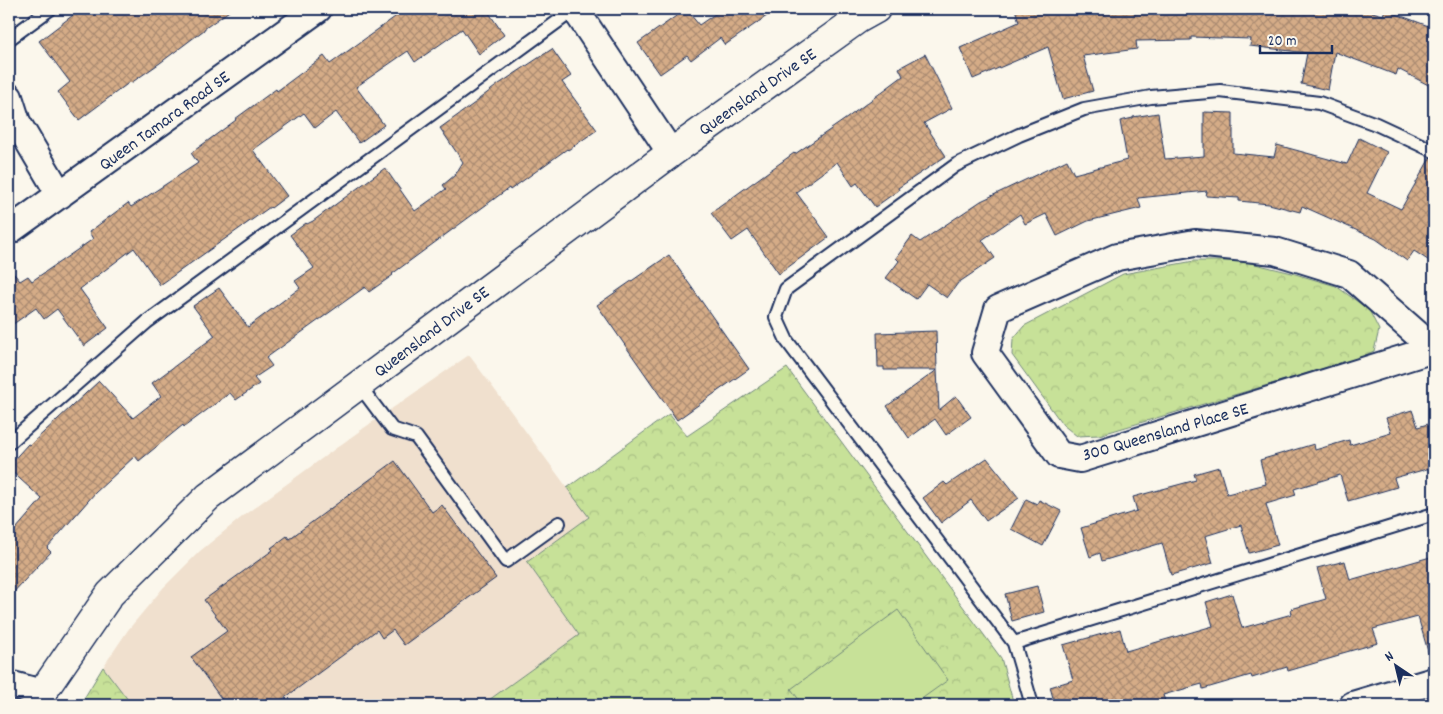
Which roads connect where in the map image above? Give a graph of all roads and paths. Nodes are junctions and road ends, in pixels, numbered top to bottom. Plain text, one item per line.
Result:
1 (50, 9) edge
2 (318, 9) edge
3 (575, 9) edge
4 (876, 9) edge
5 (9, 40) edge
6 (9, 97) edge
7 (1434, 151) edge
8 (670, 153) junction
9 (60, 195) junction
10 (9, 231) edge
11 (1434, 349) edge
12 (358, 385) junction
13 (9, 443) edge
14 (1434, 514) edge
15 (559, 523) dead end
16 (1014, 643) junction
17 (1434, 681) edge
18 (9, 684) edge
19 (39, 699) edge
20 (1032, 705) edge
21 (1353, 705) edge

1 - 5 lane
2 - 9 street, Queen Tamara Road SE
3 - 8 street
3 - 13 lane
4 - 8 street, Queensland Drive SE
6 - 9 street
7 - 16 lane
8 - 12 street, Queensland Drive SE
9 - 10 street, Queen Tamara Road SE
11 - 11 street, 300 Queensland Place SE
12 - 15 lane
12 - 19 street, Queensland Drive SE
14 - 16 lane
16 - 20 lane
17 - 21 street
18 - 19 street

